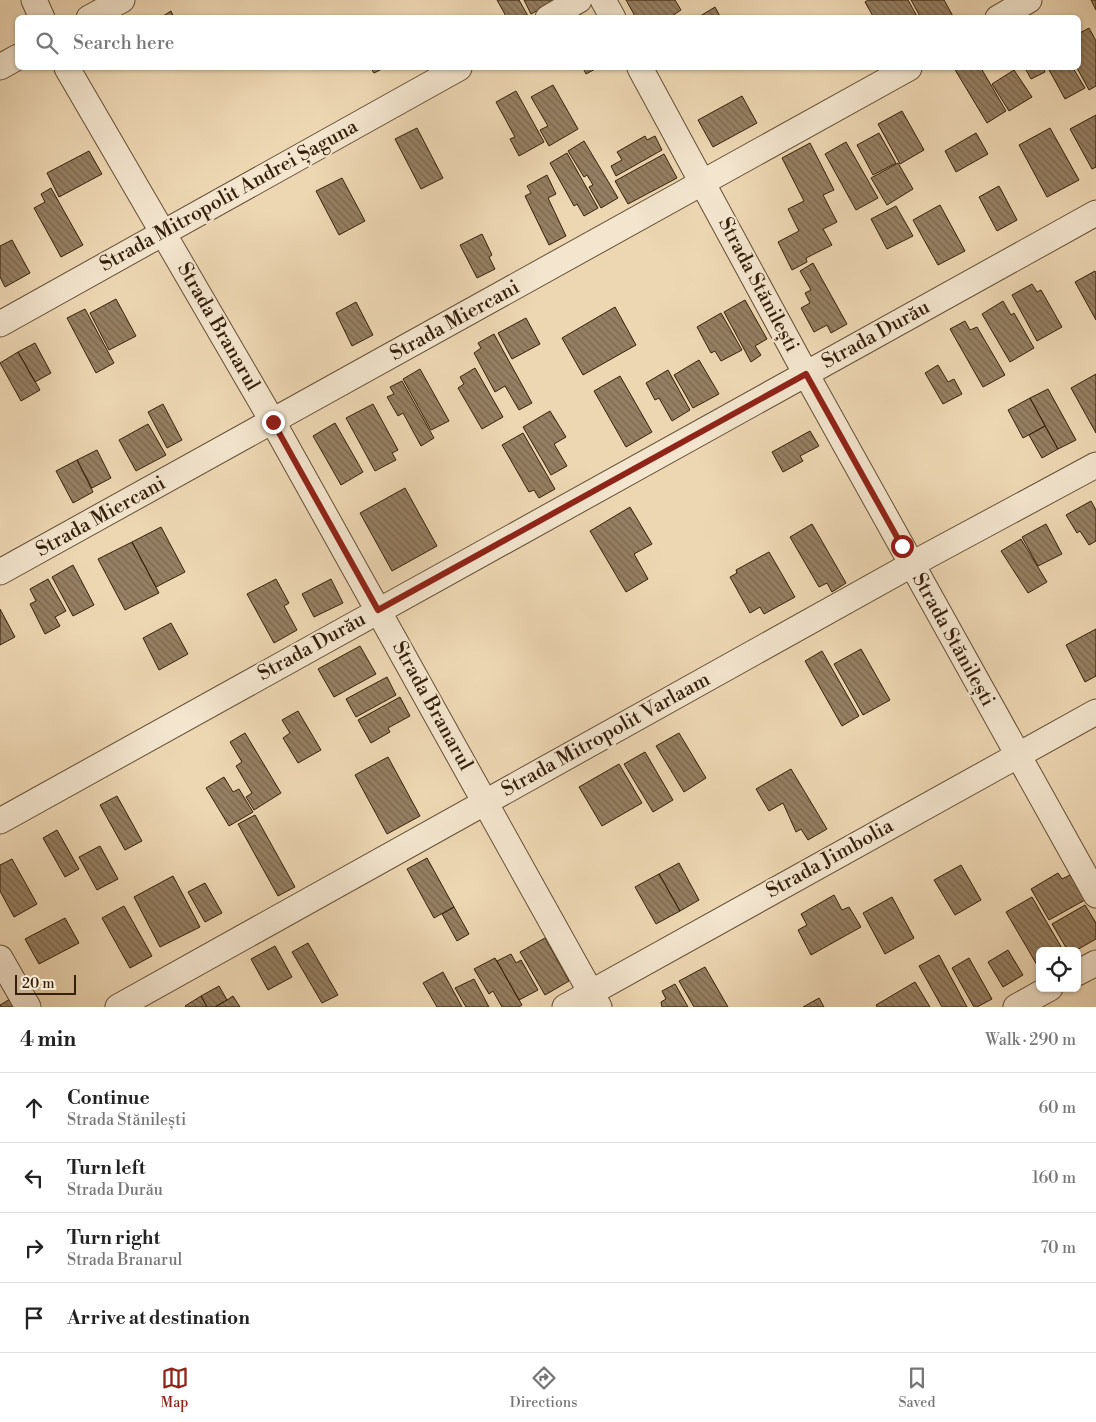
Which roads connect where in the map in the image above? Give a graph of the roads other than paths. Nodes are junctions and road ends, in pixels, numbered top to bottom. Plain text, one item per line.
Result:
1 (34, 0) edge
2 (122, 0) edge
3 (579, 0) edge
4 (603, 0) edge
5 (1029, 0) edge
6 (90, 11) edge
7 (41, 15) edge
8 (553, 15) edge
9 (610, 15) edge
10 (1003, 15) edge
11 (15, 59) edge
12 (0, 67) edge
13 (68, 70) edge
14 (455, 70) edge
15 (641, 70) edge
16 (905, 70) edge
17 (704, 182) junction
18 (1096, 213) edge
19 (164, 232) junction
20 (0, 324) edge
21 (806, 374) junction
22 (273, 422) junction
23 (1096, 465) edge
24 (912, 565) junction
25 (0, 572) edge
26 (378, 610) junction
27 (1096, 712) edge
28 (1018, 755) junction
29 (486, 802) junction
30 (0, 821) edge
31 (1096, 895) edge
32 (0, 958) edge
33 (1096, 962) edge
34 (1081, 971) edge
35 (1043, 992) edge
36 (595, 1000) edge
37 (28, 1007) edge
38 (118, 1007) edge
39 (565, 1007) edge
40 (1016, 1007) edge

1 - 7 street
2 - 6 street
3 - 8 street
4 - 9 street
5 - 10 street
11 - 12 street
13 - 19 street, Strada Branarul
14 - 19 street, Strada Mitropolit Andrei Șaguna
15 - 17 street, Strada Stănilești
16 - 17 street, Strada Miercani
17 - 21 street, Strada Stănilești
17 - 22 street, Strada Miercani
18 - 21 street, Strada Durău
19 - 20 street, Strada Mitropolit Andrei Șaguna
19 - 22 street, Strada Branarul
21 - 24 street, Strada Stănilești
21 - 26 street, Strada Durău
22 - 25 street, Strada Miercani
22 - 26 street, Strada Branarul
23 - 24 street, Strada Mitropolit Varlaam
24 - 28 street, Strada Stănilești
24 - 29 street, Strada Mitropolit Varlaam
26 - 29 street, Strada Branarul
26 - 30 street, Strada Durău
27 - 28 street, Strada Jimbolia
28 - 31 street, Strada Stănilești
28 - 36 street, Strada Jimbolia
29 - 36 street, Strada Branarul
29 - 38 street, Strada Mitropolit Varlaam
32 - 37 street
33 - 34 street
35 - 40 street
36 - 39 street, Strada Jimbolia

